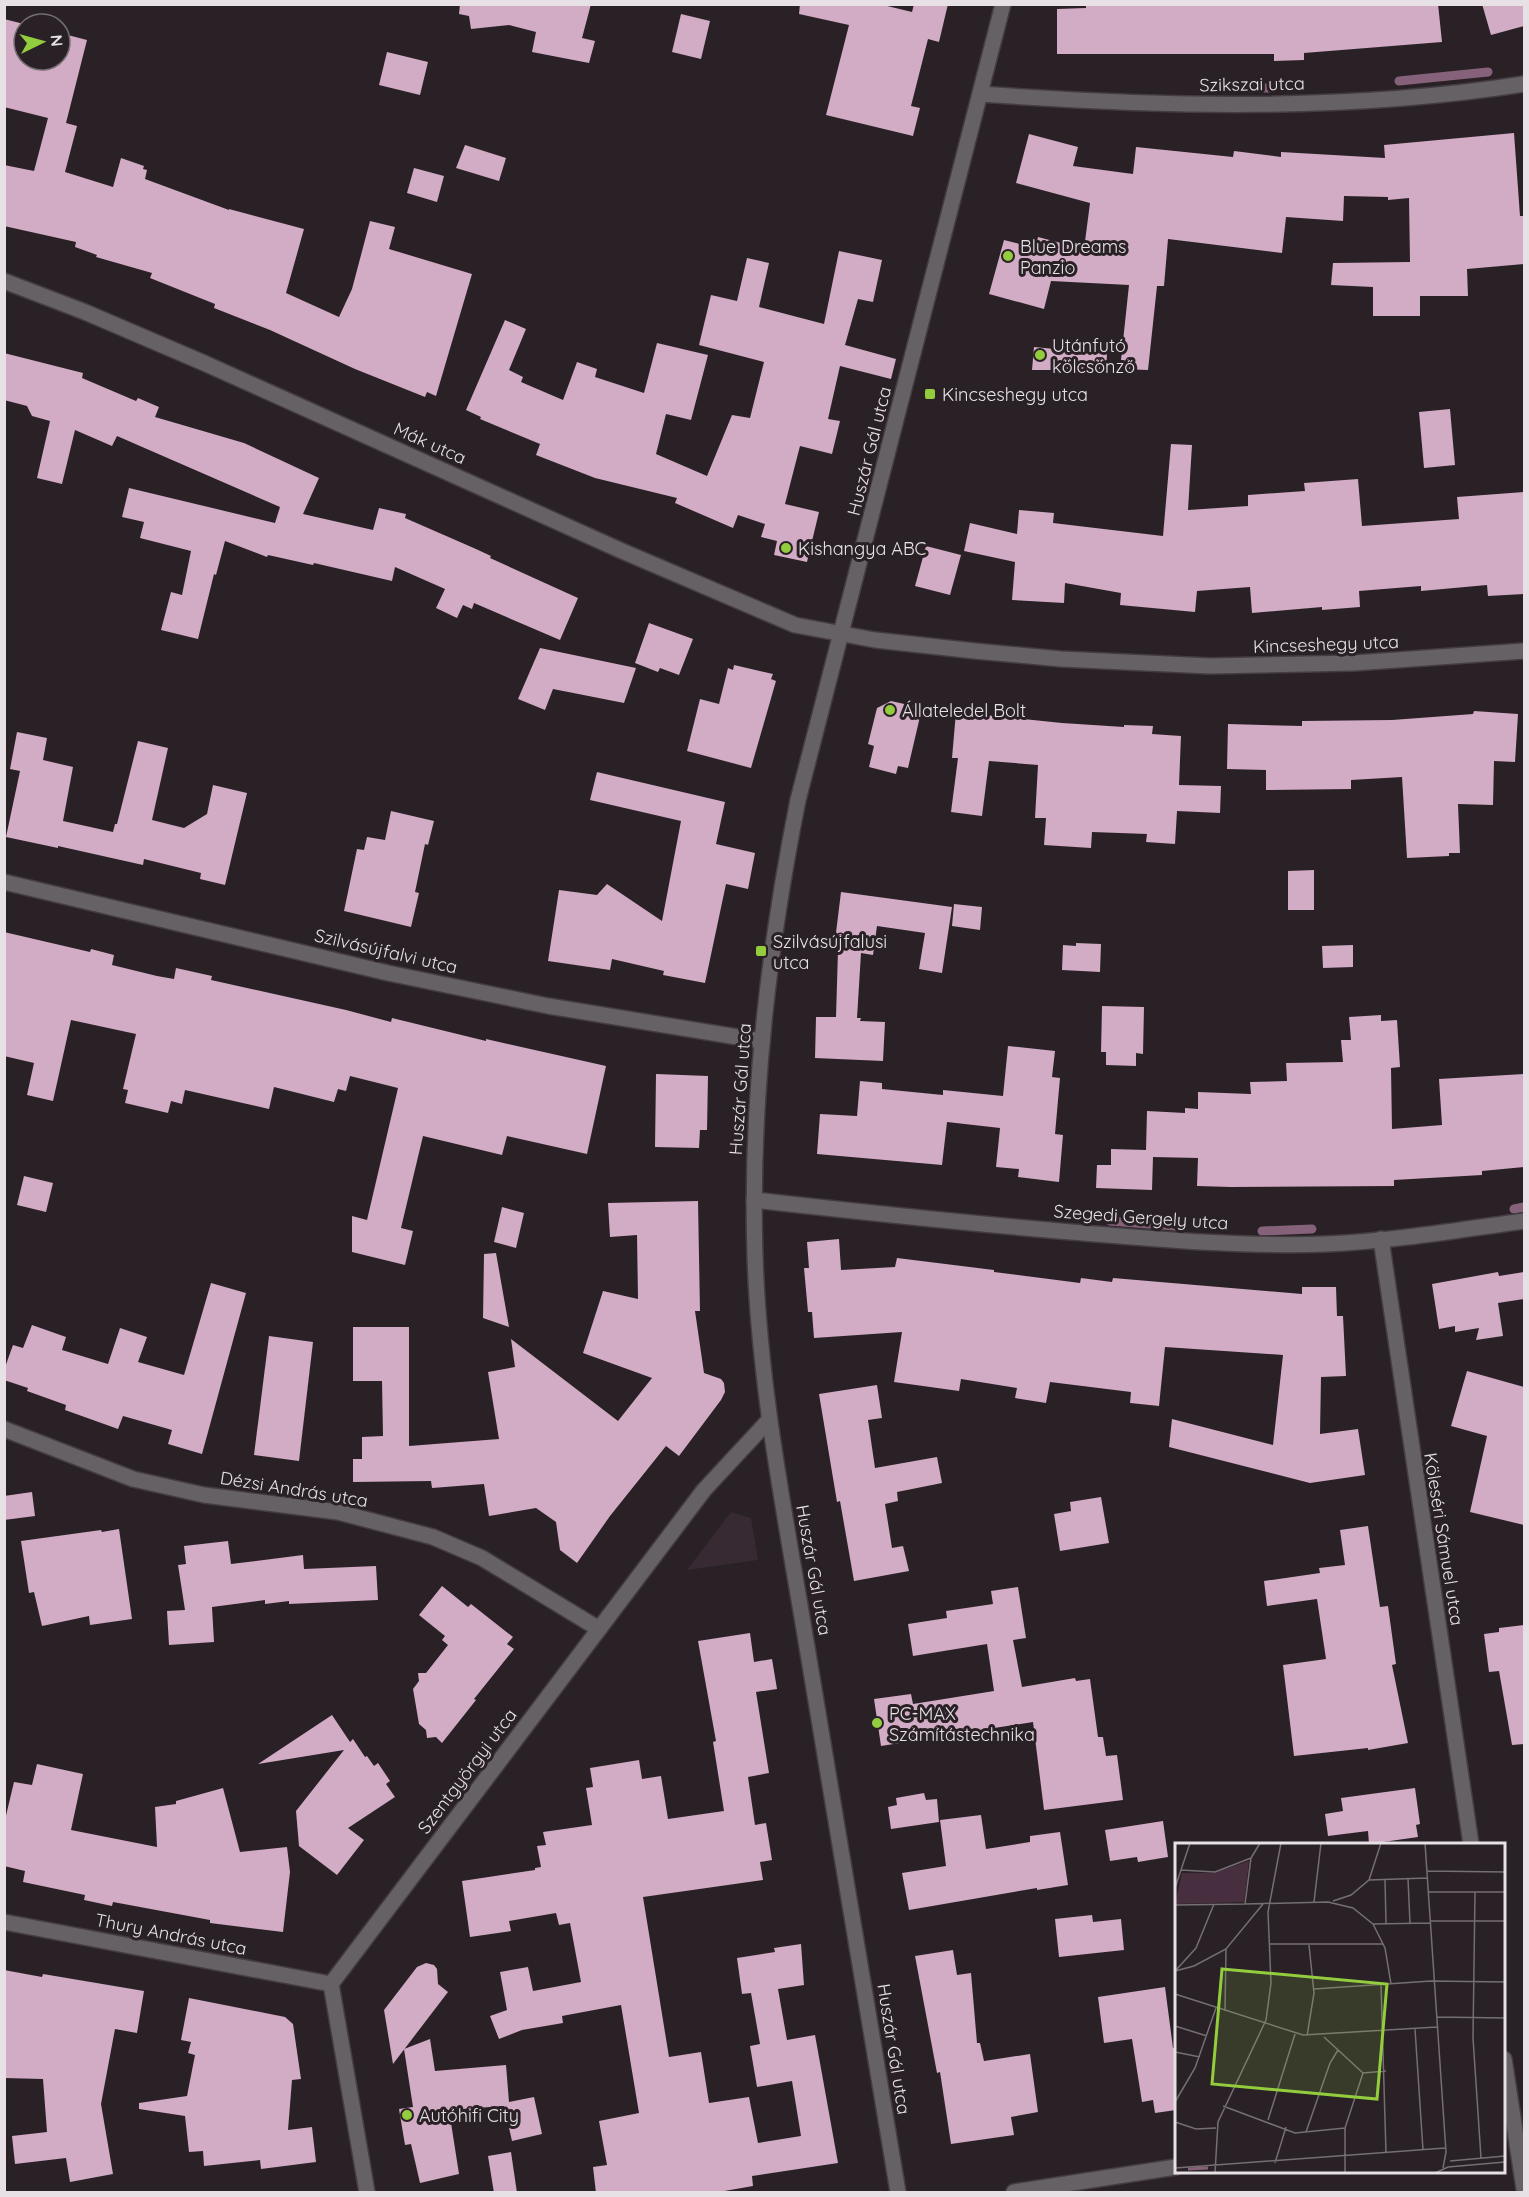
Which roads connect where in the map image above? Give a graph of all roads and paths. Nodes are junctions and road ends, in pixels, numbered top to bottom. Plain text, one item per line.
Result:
1 (1003, 4) edge
2 (1524, 84) edge
3 (980, 94) junction
4 (4, 281) edge
5 (842, 634) junction
6 (1524, 651) edge
7 (4, 882) edge
8 (762, 1041) junction
9 (754, 1200) junction
10 (1524, 1221) edge
11 (1381, 1239) junction
12 (769, 1420) junction
13 (4, 1429) edge
14 (599, 1629) junction
15 (1471, 1843) edge
16 (4, 1922) edge
17 (331, 1984) junction
18 (1505, 2081) edge
19 (1508, 2115) edge
20 (1175, 2167) edge
21 (1524, 2189) edge
22 (367, 2193) edge
23 (898, 2193) edge
24 (1014, 2193) edge

1 - 3 street, Huszár Gál utca
2 - 3 street, Szikszai utca
3 - 5 street, Huszár Gál utca
4 - 5 street, Mák utca
5 - 6 street, Kincseshegy utca
5 - 8 street, Huszár Gál utca
7 - 8 street, Szilvásújfalvi utca
8 - 9 street, Huszár Gál utca
9 - 11 street, Szegedi Gergely utca
9 - 12 street, Huszár Gál utca
10 - 11 street, Szegedi Gergely utca
11 - 15 street, Köleséri Sámuel utca
12 - 14 street, Szentgyörgyi utca
12 - 23 street, Huszár Gál utca
13 - 14 street, Dézsi András utca
14 - 17 street, Szentgyörgyi utca
16 - 17 street, Thury András utca
17 - 22 street
18 - 19 street
19 - 21 street
20 - 24 street

